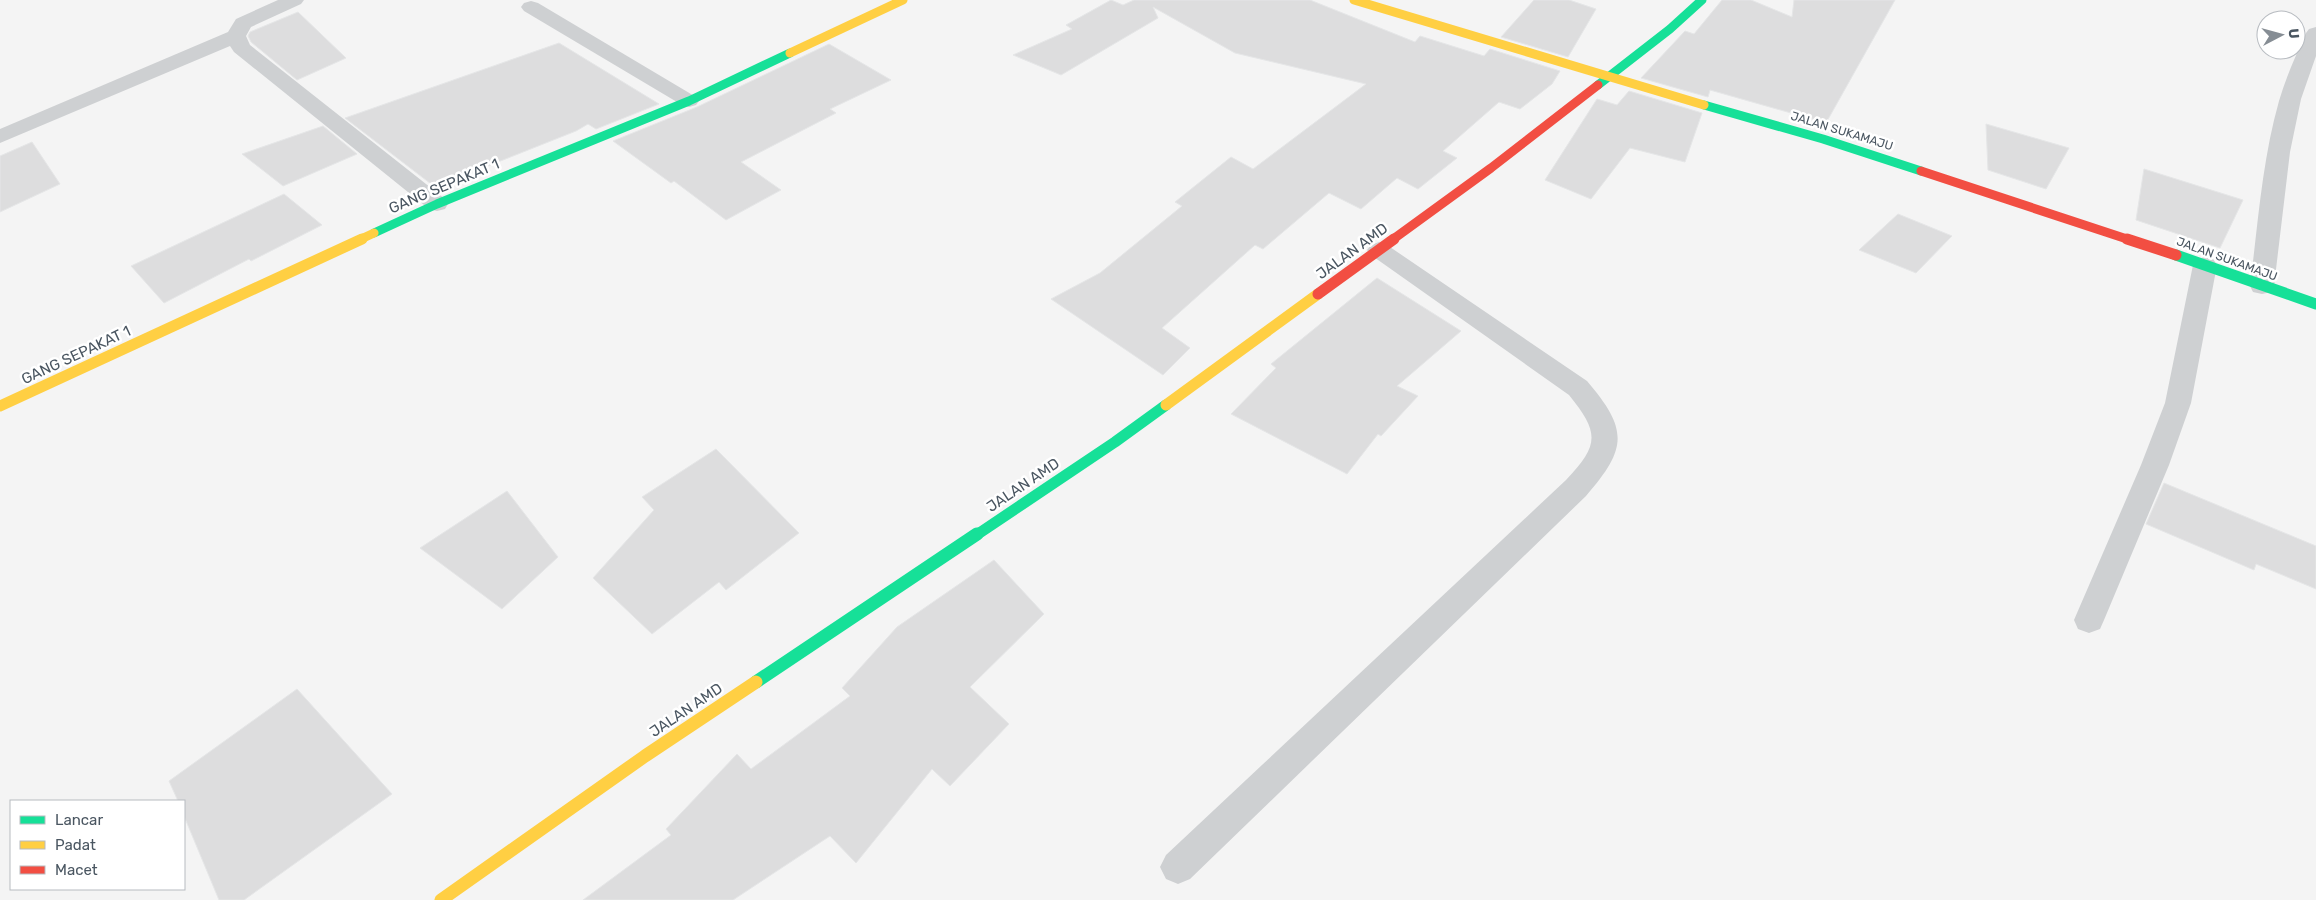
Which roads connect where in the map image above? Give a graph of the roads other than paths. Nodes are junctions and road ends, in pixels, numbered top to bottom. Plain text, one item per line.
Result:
1 (294, 0) edge
2 (903, 0) edge
3 (1354, 0) edge
4 (1702, 0) edge
5 (531, 7) dead end
6 (2316, 33) edge
7 (236, 36) junction
8 (1608, 77) junction
9 (689, 101) junction
10 (0, 137) edge
11 (437, 204) junction
12 (1379, 250) junction
13 (2205, 265) junction
14 (2262, 286) junction
15 (2316, 304) edge
16 (0, 406) edge
17 (2089, 620) dead end
18 (1178, 867) dead end
19 (441, 900) edge

1 - 7 street
2 - 9 street, GANG SEPAKAT 1
3 - 8 street, JALAN SUKAMAJU
4 - 8 street, JALAN AMD
5 - 9 street
6 - 14 street
7 - 10 street
7 - 11 street
8 - 12 street, JALAN AMD
8 - 13 street, JALAN SUKAMAJU
9 - 11 street, GANG SEPAKAT 1
11 - 16 street, GANG SEPAKAT 1
12 - 18 street
12 - 19 street, JALAN AMD
13 - 14 street, JALAN SUKAMAJU
13 - 17 street
14 - 15 street, JALAN SUKAMAJU

